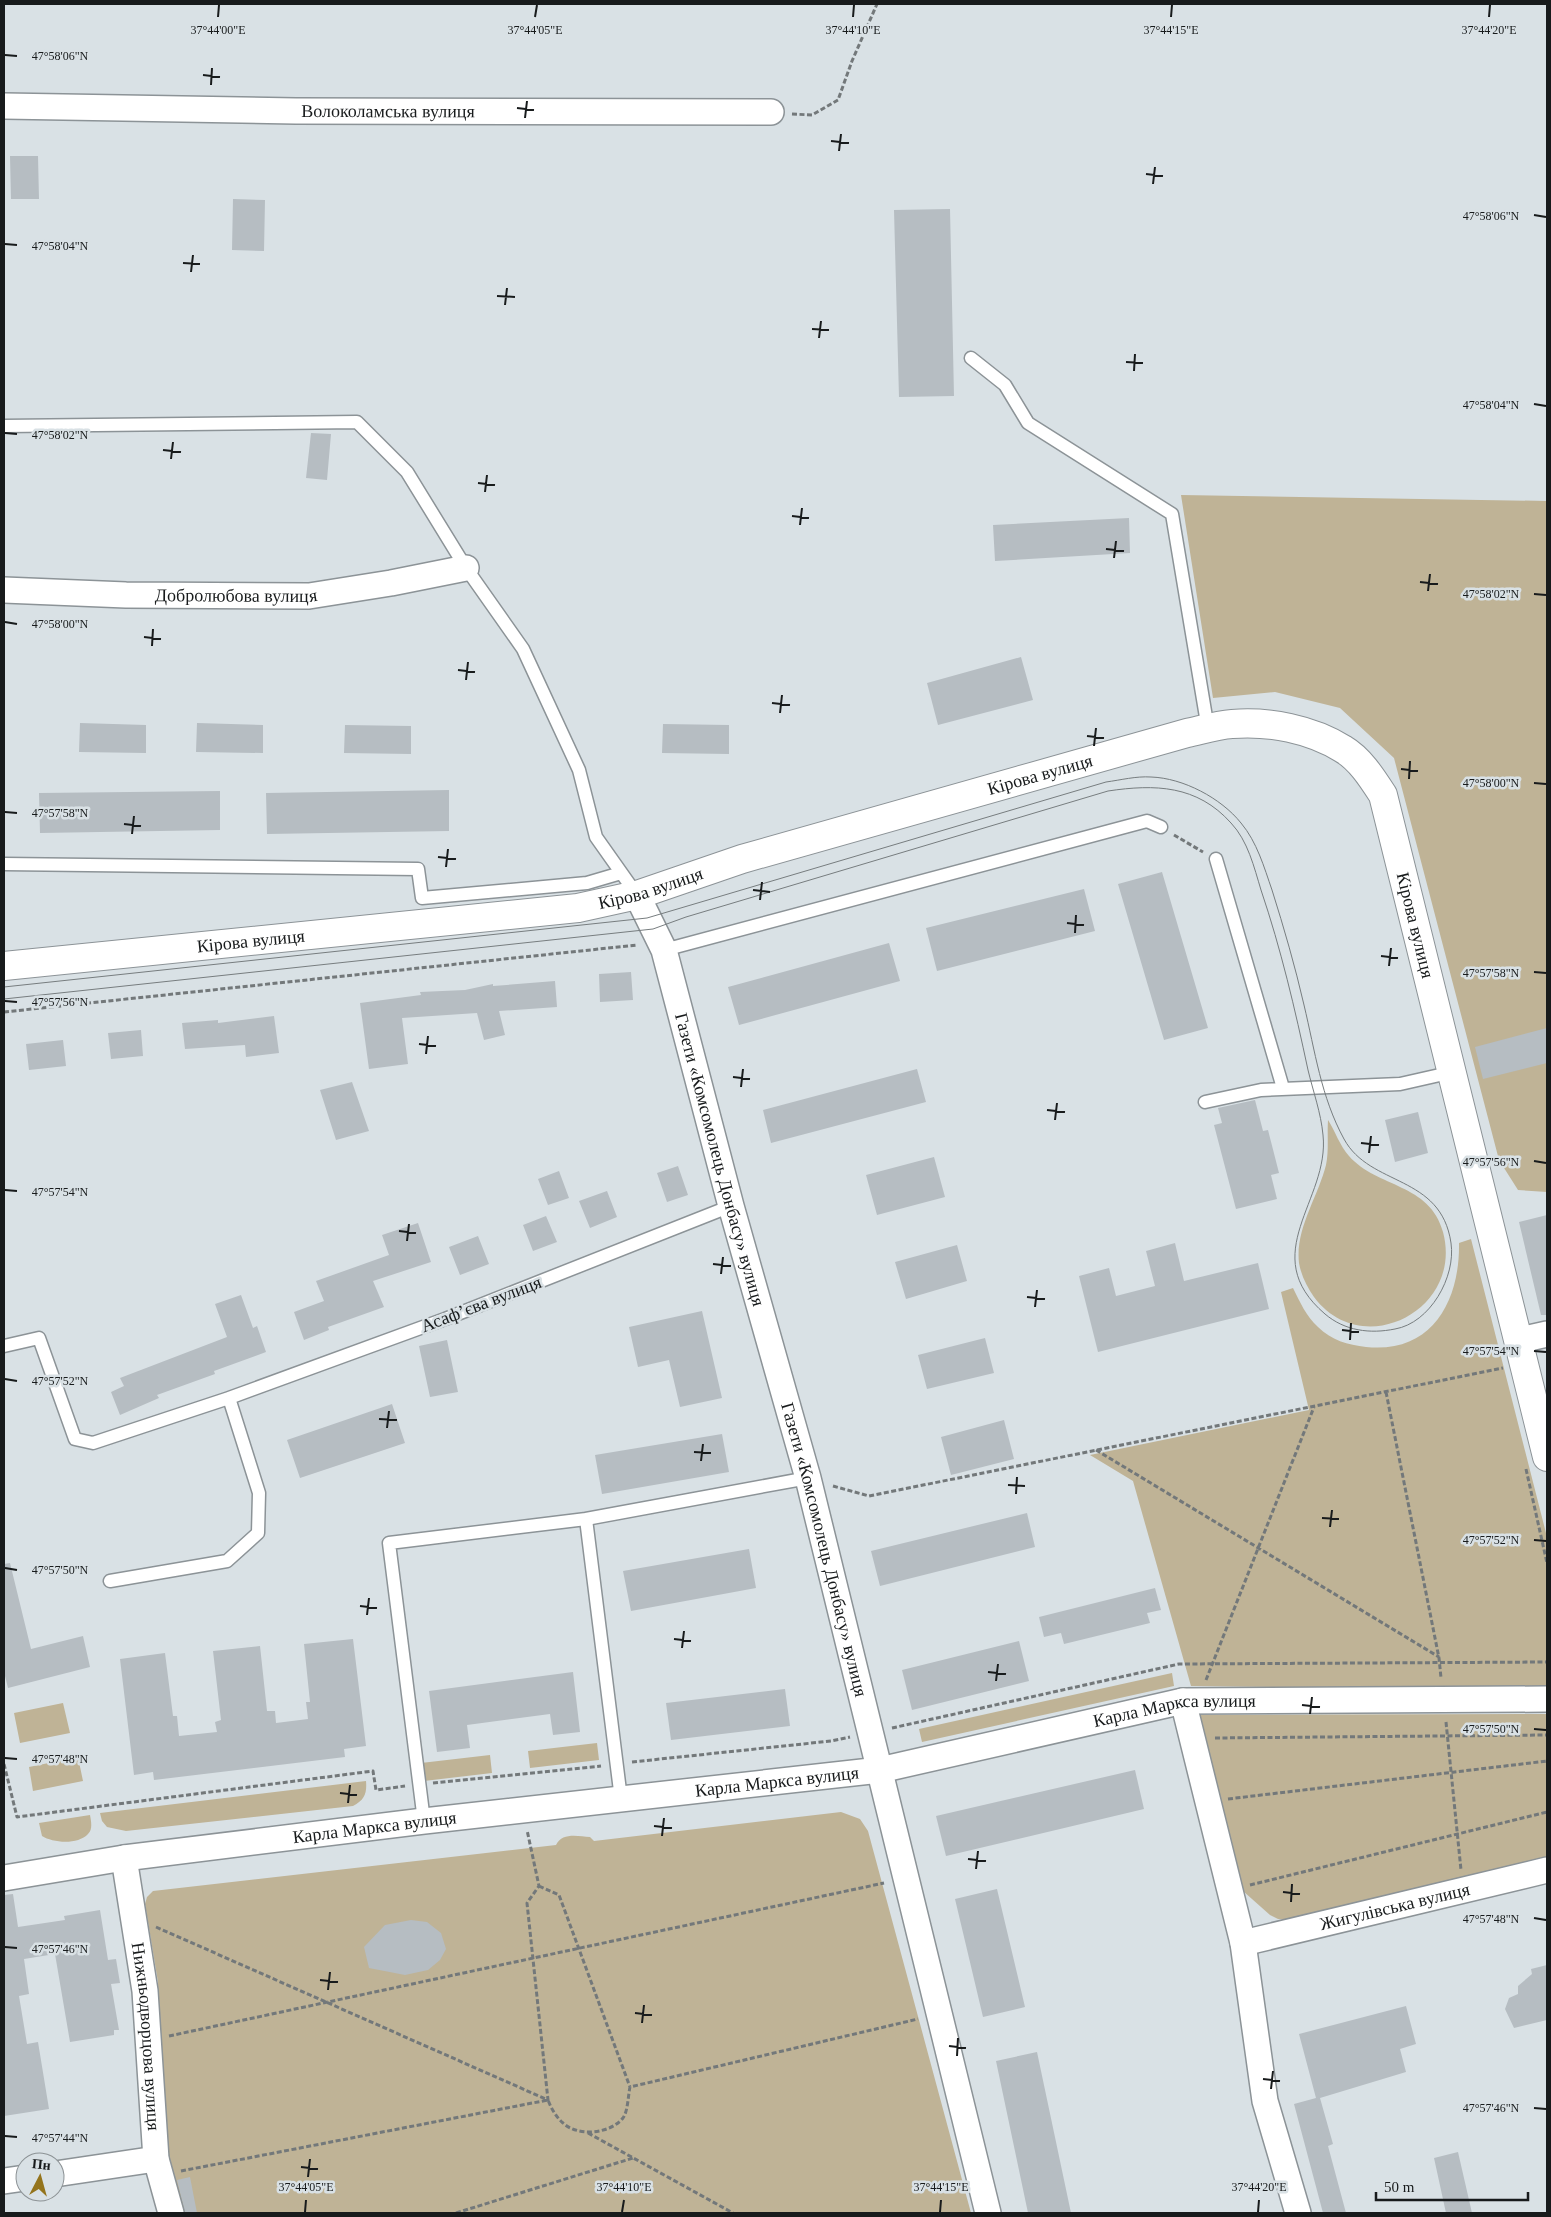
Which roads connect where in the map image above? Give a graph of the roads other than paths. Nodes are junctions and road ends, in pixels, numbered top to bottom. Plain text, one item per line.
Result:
1 (4, 106) edge
2 (772, 112) road end
3 (971, 358) dead end
4 (4, 426) edge
5 (466, 568) junction
6 (4, 590) edge
7 (1208, 728) junction
8 (1161, 828) road end
9 (1216, 859) road end
10 (4, 864) edge
11 (621, 873) junction
12 (637, 895) junction
13 (664, 950) junction
14 (4, 966) edge
15 (1452, 1072) junction
16 (1283, 1088) junction
17 (1205, 1102) dead end
18 (731, 1206) junction
19 (1547, 1334) edge
20 (4, 1346) edge
21 (1522, 1352) junction
22 (229, 1398) junction
23 (1547, 1457) edge
24 (808, 1478) junction
25 (586, 1519) junction
26 (110, 1581) dead end
27 (1547, 1698) edge
28 (1183, 1701) junction
29 (880, 1770) junction
30 (621, 1799) junction
31 (424, 1821) junction
32 (124, 1858) junction
33 (5, 1870) edge
34 (1547, 1870) edge
35 (1243, 1943) junction
36 (158, 2167) junction
37 (65, 2173) edge
38 (171, 2213) edge
39 (988, 2213) edge
40 (1298, 2213) edge

1 - 2 street, Волоколамська вулиця
3 - 7 lane
4 - 5 lane
5 - 6 street, Добролюбова вулиця
5 - 11 lane
7 - 12 main road, Кірова вулиця
7 - 15 main road, Кірова вулиця
8 - 13 lane
9 - 16 lane
10 - 11 lane
11 - 12 lane
12 - 13 street, Газети «Комсомолець Донбасу» вулиця
12 - 14 main road, Кірова вулиця
13 - 18 street, Газети «Комсомолець Донбасу» вулиця
15 - 16 lane
15 - 21 main road, Кірова вулиця
16 - 17 lane
18 - 22 lane, Асаф’єва вулиця
18 - 24 street, Газети «Комсомолець Донбасу» вулиця
19 - 21 street
20 - 22 lane, Асаф’єва вулиця
21 - 23 main road, Кірова вулиця
22 - 26 lane
24 - 25 lane
24 - 29 street, Газети «Комсомолець Донбасу» вулиця
25 - 30 lane
25 - 31 lane
27 - 28 street, Карла Маркса вулиця
28 - 29 street, Карла Маркса вулиця
28 - 35 street
29 - 30 street, Карла Маркса вулиця
29 - 39 street, Газети «Комсомолець Донбасу» вулиця
30 - 31 street, Карла Маркса вулиця
31 - 32 street, Карла Маркса вулиця
32 - 33 street, Карла Маркса вулиця
32 - 36 street, Нижньодворцова вулиця
34 - 35 street, Жигулівська вулиця
35 - 40 street
36 - 37 street
36 - 38 street, Нижньодворцова вулиця

